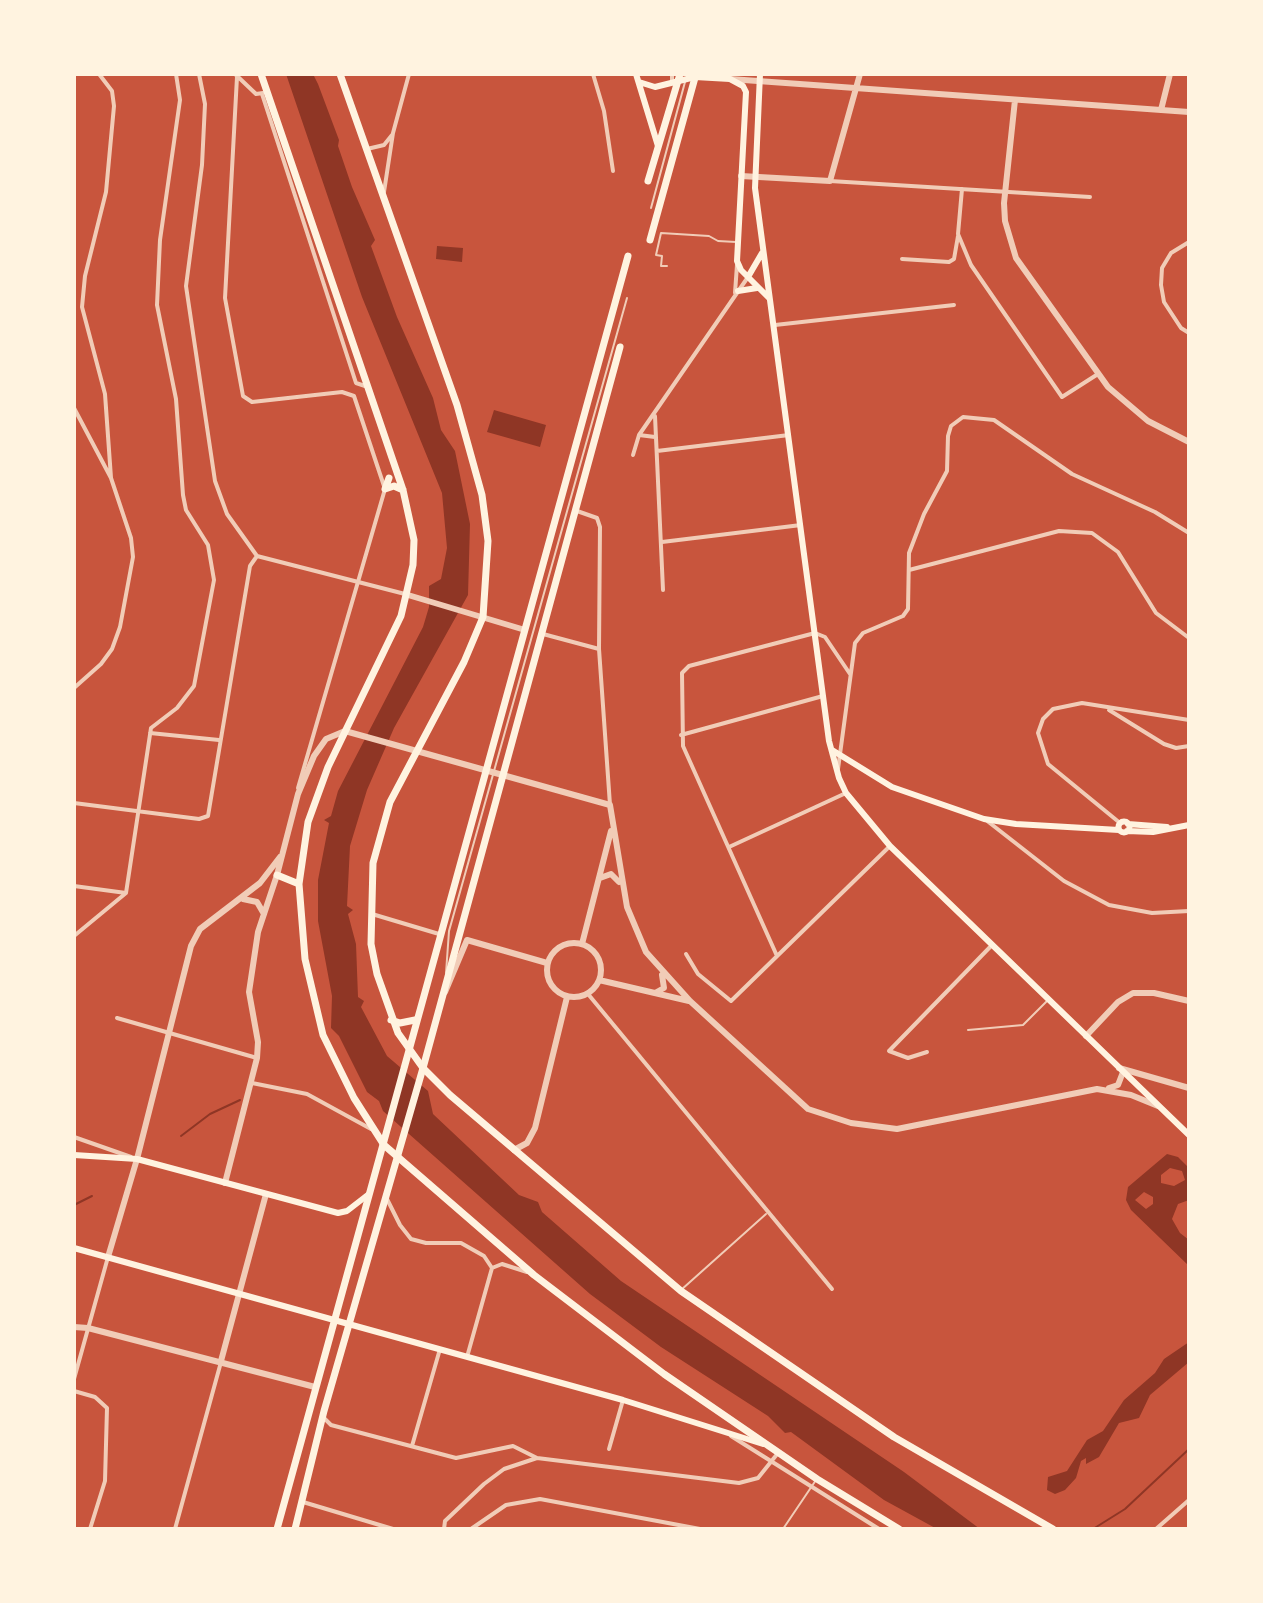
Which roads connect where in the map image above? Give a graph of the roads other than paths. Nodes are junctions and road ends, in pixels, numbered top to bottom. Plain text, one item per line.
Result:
1 (176, 74) edge
2 (199, 74) edge
3 (261, 74) edge
4 (340, 74) edge
5 (409, 74) edge
6 (558, 74) edge
7 (568, 74) edge
8 (593, 74) edge
9 (740, 74) edge
10 (860, 74) edge
11 (1170, 74) edge
12 (100, 75) edge
13 (236, 76) edge
14 (683, 77) edge
15 (759, 77) edge
16 (637, 78) edge
17 (730, 79) junction
18 (856, 88) junction
19 (264, 91) junction
20 (1015, 100) junction
21 (1161, 110) junction
22 (1189, 112) edge
23 (393, 133) junction
24 (658, 146) junction
25 (365, 149) junction
26 (613, 171) dead end
27 (741, 176) junction
28 (754, 176) junction
29 (648, 181) dead end
30 (830, 181) junction
31 (962, 189) junction
32 (1004, 192) junction
33 (1090, 197) dead end
34 (383, 199) junction
35 (651, 208) dead end
36 (958, 234) junction
37 (650, 240) dead end
38 (738, 242) junction
39 (1189, 242) edge
40 (763, 251) junction
41 (628, 256) dead end
42 (902, 259) dead end
43 (737, 261) junction
44 (667, 266) dead end
45 (748, 277) junction
46 (762, 290) junction
47 (736, 293) junction
48 (627, 298) dead end
49 (772, 301) junction
50 (954, 305) dead end
51 (775, 325) junction
52 (1189, 333) edge
53 (620, 347) dead end
54 (1098, 374) junction
55 (74, 408) edge
56 (655, 414) junction
57 (639, 435) junction
58 (789, 435) junction
59 (655, 437) junction
60 (1189, 442) edge
61 (657, 451) junction
62 (633, 455) dead end
63 (396, 470) junction
64 (386, 476) junction
65 (111, 478) junction
66 (385, 489) junction
67 (403, 490) junction
68 (577, 511) junction
69 (801, 525) junction
70 (1189, 533) edge
71 (662, 542) junction
72 (257, 556) junction
73 (908, 570) junction
74 (359, 580) junction
75 (663, 590) dead end
76 (408, 595) junction
77 (479, 616) junction
78 (525, 630) junction
79 (815, 633) junction
80 (543, 634) junction
81 (1189, 638) edge
82 (599, 649) junction
83 (851, 676) junction
84 (74, 688) edge
85 (823, 696) junction
86 (1107, 709) junction
87 (1189, 720) edge
88 (345, 731) junction
89 (150, 733) junction
90 (681, 735) junction
91 (220, 740) junction
92 (1189, 746) edge
93 (830, 749) junction
94 (412, 750) junction
95 (840, 756) junction
96 (494, 772) junction
97 (837, 772) junction
98 (846, 793) junction
99 (298, 794) junction
100 (74, 803) edge
101 (610, 805) junction
102 (138, 810) junction
103 (984, 819) junction
104 (1189, 825) edge
105 (1123, 826) junction
106 (611, 827) junction
107 (890, 846) junction
108 (729, 847) junction
109 (282, 854) junction
110 (277, 875) junction
111 (600, 878) junction
112 (260, 883) junction
113 (299, 884) junction
114 (74, 886) edge
115 (622, 887) junction
116 (272, 890) junction
117 (126, 893) junction
118 (241, 899) junction
119 (1189, 911) edge
120 (369, 913) junction
121 (264, 914) junction
122 (449, 931) junction
123 (439, 934) junction
124 (74, 936) edge
125 (582, 944) junction
126 (992, 945) junction
127 (686, 954) dead end
128 (777, 956) junction
129 (433, 957) junction
130 (547, 963) junction
131 (659, 969) junction
132 (445, 979) junction
133 (599, 980) junction
134 (655, 993) junction
135 (588, 994) junction
136 (567, 997) junction
137 (440, 998) junction
138 (1049, 999) junction
139 (690, 1001) junction
140 (1189, 1001) edge
141 (117, 1018) dead end
142 (391, 1020) junction
143 (415, 1020) junction
144 (968, 1030) dead end
145 (168, 1032) junction
146 (1086, 1036) junction
147 (409, 1049) junction
148 (927, 1052) dead end
149 (257, 1058) junction
150 (423, 1068) junction
151 (1121, 1070) junction
152 (1142, 1076) junction
153 (252, 1083) junction
154 (1138, 1085) junction
155 (1189, 1088) edge
156 (1103, 1090) junction
157 (1161, 1108) junction
158 (371, 1129) junction
159 (1189, 1135) edge
160 (74, 1137) edge
161 (384, 1145) junction
162 (514, 1150) junction
163 (74, 1155) edge
164 (398, 1157) junction
165 (137, 1159) junction
166 (225, 1183) junction
167 (373, 1190) junction
168 (266, 1194) junction
169 (386, 1197) junction
170 (767, 1213) junction
171 (74, 1248) edge
172 (108, 1257) junction
173 (492, 1268) junction
174 (534, 1275) junction
175 (832, 1289) dead end
176 (681, 1291) junction
177 (240, 1293) junction
178 (336, 1321) junction
179 (350, 1326) junction
180 (74, 1327) edge
181 (88, 1328) junction
182 (440, 1349) junction
183 (467, 1357) junction
184 (221, 1361) junction
185 (74, 1379) edge
186 (315, 1387) junction
187 (74, 1391) edge
188 (623, 1400) junction
189 (324, 1414) junction
190 (715, 1427) junction
191 (765, 1444) junction
192 (412, 1446) junction
193 (609, 1449) dead end
194 (775, 1456) junction
195 (537, 1458) junction
196 (814, 1483) junction
197 (1189, 1500) edge
198 (302, 1502) junction
199 (281, 1512) junction
200 (297, 1518) junction
201 (445, 1521) junction
202 (90, 1529) edge
203 (175, 1529) edge
204 (277, 1529) edge
205 (295, 1529) edge
206 (393, 1529) edge
207 (436, 1529) edge
208 (444, 1529) edge
209 (471, 1529) edge
210 (700, 1529) edge
211 (783, 1529) edge
212 (879, 1529) edge
213 (899, 1529) edge
214 (1053, 1529) edge
215 (1156, 1529) edge

1 - 89 street
2 - 72 street
3 - 19 main road
4 - 25 main road
5 - 23 street
6 - 7 street
8 - 26 street
9 - 17 main road
10 - 18 street
11 - 21 street
12 - 65 street
13 - 19 street
13 - 64 street
14 - 16 main road
14 - 17 main road
14 - 24 main road
14 - 35 lane
14 - 37 main road
15 - 17 street
15 - 18 street
15 - 28 main road
16 - 24 main road
17 - 27 main road
18 - 20 street
18 - 30 street
19 - 63 main road
20 - 21 street
20 - 32 street
21 - 22 street
23 - 25 street
23 - 34 street
24 - 29 main road
25 - 34 main road
27 - 28 street
27 - 38 main road
28 - 30 street
28 - 40 main road
30 - 31 street
31 - 32 street
31 - 36 street
32 - 33 street
32 - 54 street
34 - 77 main road
36 - 42 street
36 - 54 street
38 - 43 main road
38 - 44 lane
39 - 52 street
40 - 45 main road
40 - 49 main road
41 - 78 main road
43 - 45 main road
43 - 47 street
45 - 46 main road
45 - 47 street
46 - 47 main road
46 - 49 main road
47 - 56 street
48 - 96 lane
49 - 51 main road
50 - 51 street
51 - 58 main road
53 - 68 main road
54 - 60 street
55 - 65 street
56 - 57 street
56 - 59 street
57 - 59 street
57 - 62 street
58 - 61 street
58 - 69 main road
59 - 61 street
61 - 71 street
63 - 64 main road
63 - 67 main road
64 - 66 main road
65 - 84 street
66 - 67 main road
66 - 74 street
67 - 76 main road
68 - 80 main road
68 - 82 street
69 - 71 street
69 - 79 main road
70 - 73 street
71 - 75 street
72 - 74 street
72 - 91 street
73 - 81 street
73 - 83 street
74 - 76 street
74 - 99 street
76 - 77 street
76 - 88 main road
77 - 78 street
77 - 94 main road
78 - 96 main road
79 - 83 street
79 - 85 main road
79 - 90 street
80 - 82 street
80 - 96 main road
82 - 101 street
83 - 95 street
85 - 90 street
85 - 93 main road
86 - 87 street
86 - 92 street
86 - 105 street
88 - 94 street
88 - 99 street
88 - 113 main road
89 - 91 street
89 - 102 street
90 - 108 street
91 - 102 street
93 - 95 main road
93 - 97 main road
94 - 96 street
94 - 120 main road
95 - 97 street
95 - 103 main road
96 - 101 street
96 - 122 lane
96 - 123 main road
96 - 132 main road
97 - 98 main road
98 - 107 main road
98 - 108 street
99 - 109 street
100 - 102 street
101 - 106 street
102 - 117 street
103 - 105 main road
103 - 119 street
104 - 105 main road
106 - 111 street
106 - 115 street
107 - 126 main road
107 - 128 street
108 - 128 street
109 - 110 street
109 - 112 street
110 - 113 main road
110 - 116 street
111 - 115 street
111 - 125 street
112 - 116 street
112 - 118 street
113 - 158 main road
114 - 117 street
115 - 131 street
116 - 121 street
117 - 124 street
118 - 121 street
118 - 145 street
120 - 123 street
120 - 142 main road
121 - 149 street
122 - 129 lane
122 - 132 lane
123 - 129 main road
125 - 130 street
125 - 133 street
126 - 138 main road
126 - 148 street
127 - 128 street
129 - 143 main road
130 - 136 street
130 - 137 street
131 - 134 street
131 - 139 street
132 - 137 main road
133 - 134 street
133 - 135 street
134 - 139 street
135 - 136 street
135 - 170 street
136 - 162 street
137 - 150 main road
138 - 144 lane
138 - 146 main road
139 - 156 street
140 - 146 street
141 - 145 street
142 - 143 main road
142 - 147 main road
143 - 147 main road
145 - 149 street
145 - 165 street
146 - 151 main road
147 - 150 main road
147 - 161 main road
149 - 153 street
150 - 162 main road
150 - 164 main road
151 - 152 street
151 - 154 main road
151 - 156 street
152 - 154 street
152 - 155 street
153 - 158 street
153 - 166 street
154 - 157 main road
156 - 157 street
157 - 159 main road
158 - 161 main road
160 - 165 street
161 - 164 main road
161 - 167 main road
162 - 176 main road
163 - 165 main road
164 - 169 main road
164 - 174 main road
165 - 166 main road
165 - 172 street
166 - 168 main road
167 - 168 main road
167 - 178 main road
168 - 177 street
169 - 173 street
169 - 179 main road
170 - 175 street
170 - 176 lane
171 - 172 main road
172 - 177 main road
172 - 181 street
173 - 174 street
173 - 183 street
174 - 191 main road
176 - 214 main road
177 - 178 main road
177 - 184 street
178 - 179 main road
178 - 186 main road
179 - 182 main road
179 - 189 main road
180 - 181 street
181 - 184 street
181 - 185 street
182 - 183 main road
182 - 192 street
183 - 188 main road
184 - 186 street
184 - 203 street
186 - 189 main road
186 - 199 main road
187 - 202 street
188 - 190 main road
188 - 193 street
189 - 192 street
189 - 198 main road
190 - 191 main road
190 - 194 street
191 - 194 main road
192 - 195 street
194 - 195 street
194 - 196 main road
195 - 201 street
196 - 211 lane
196 - 212 street
196 - 213 main road
197 - 215 street
198 - 200 main road
198 - 206 street
199 - 200 main road
199 - 204 main road
200 - 205 main road
201 - 207 street
201 - 208 street
209 - 210 street

